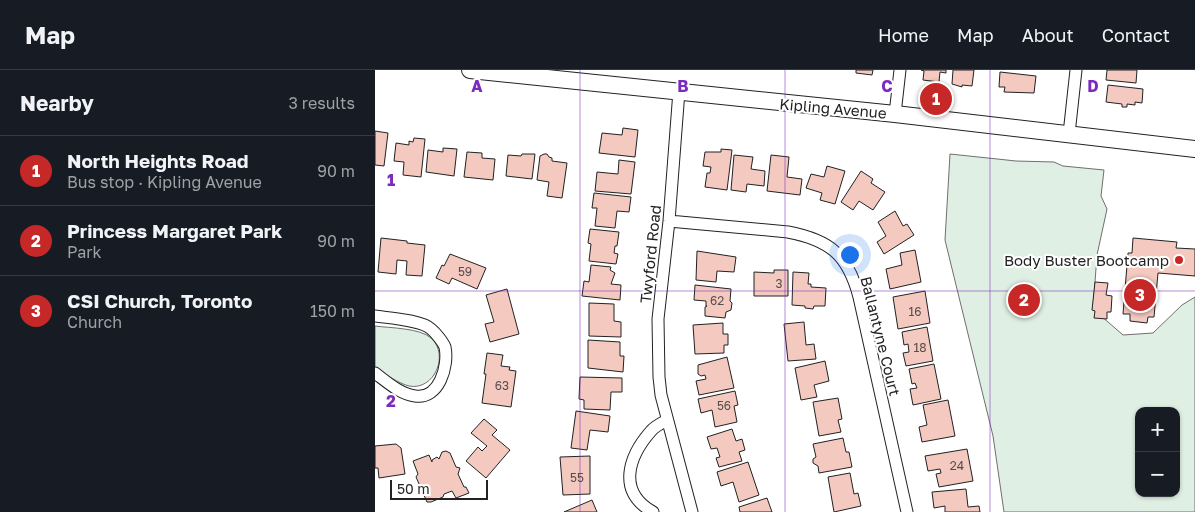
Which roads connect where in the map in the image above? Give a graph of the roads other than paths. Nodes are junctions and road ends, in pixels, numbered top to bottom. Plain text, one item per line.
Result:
1 (470, 70) edge
2 (900, 70) edge
3 (1076, 70) edge
4 (679, 91) junction
5 (895, 114) junction
6 (1069, 134) junction
7 (1195, 149) edge
8 (669, 221) junction
9 (375, 316) edge
10 (375, 373) edge
11 (667, 420) junction
12 (653, 512) edge
13 (691, 512) edge
14 (907, 512) edge

1 - 4 main road, Kipling Avenue
2 - 5 street
3 - 6 street
4 - 5 main road, Kipling Avenue
4 - 8 street, Twyford Road
5 - 6 main road, Kipling Avenue
6 - 7 main road, Kipling Avenue
8 - 11 street, Twyford Road
8 - 14 street, Ballantyne Court
9 - 10 street
11 - 12 street
11 - 13 street, Twyford Road

